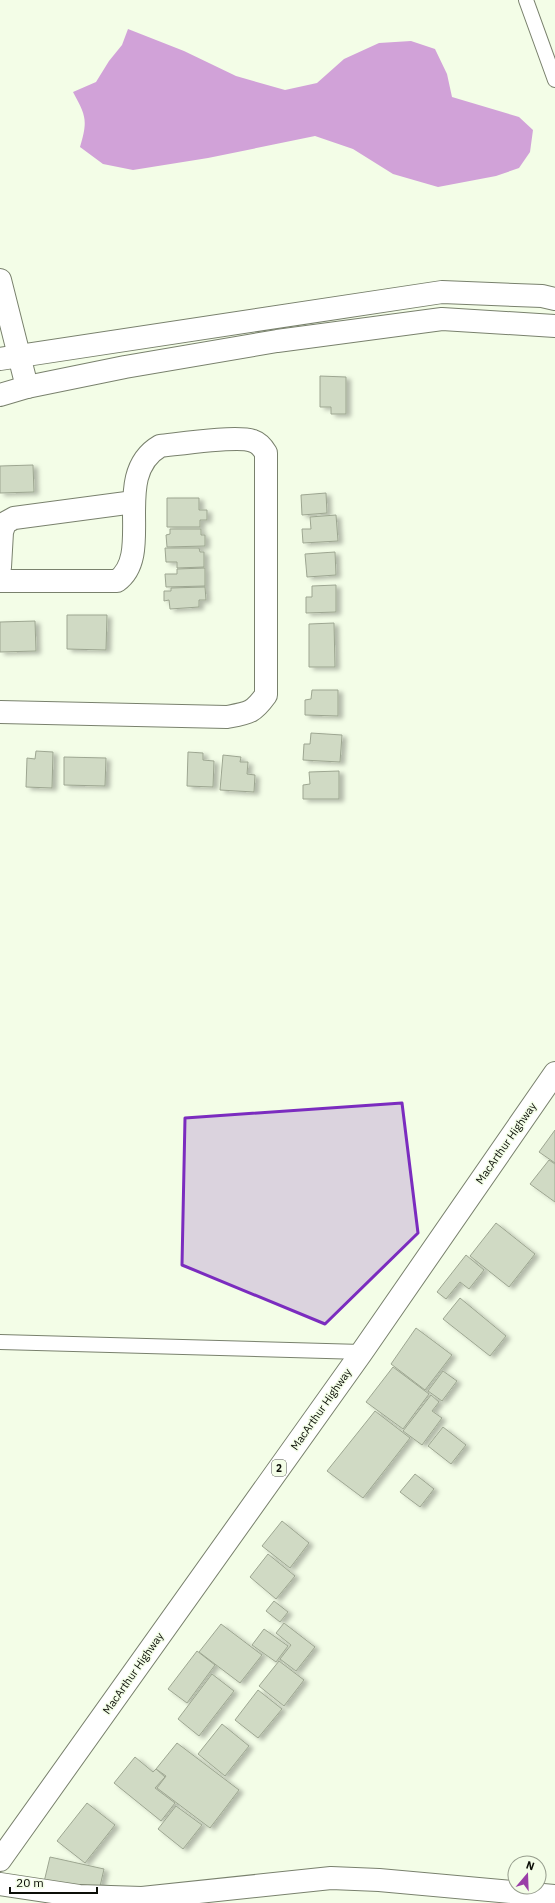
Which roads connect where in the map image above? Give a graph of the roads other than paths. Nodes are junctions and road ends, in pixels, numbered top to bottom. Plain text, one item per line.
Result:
1 (526, 0) edge
2 (555, 80) edge
3 (0, 280) edge
4 (442, 292) junction
5 (555, 299) edge
6 (442, 319) junction
7 (555, 326) edge
8 (10, 357) edge
9 (27, 387) junction
10 (0, 395) edge
11 (134, 502) junction
12 (0, 567) edge
13 (0, 581) edge
14 (0, 712) edge
15 (555, 1073) edge
16 (0, 1342) edge
17 (362, 1352) junction
18 (0, 1860) edge
19 (0, 1884) edge
20 (555, 1896) edge

1 - 2 lane
3 - 8 main road
4 - 5 main road
4 - 6 main road
4 - 8 main road
6 - 7 main road
6 - 9 main road
8 - 9 main road
9 - 10 main road
11 - 12 main road
11 - 13 main road
11 - 14 main road
15 - 17 main road, MacArthur Highway / 2
16 - 17 lane
17 - 18 main road, MacArthur Highway / 2
19 - 20 main road

